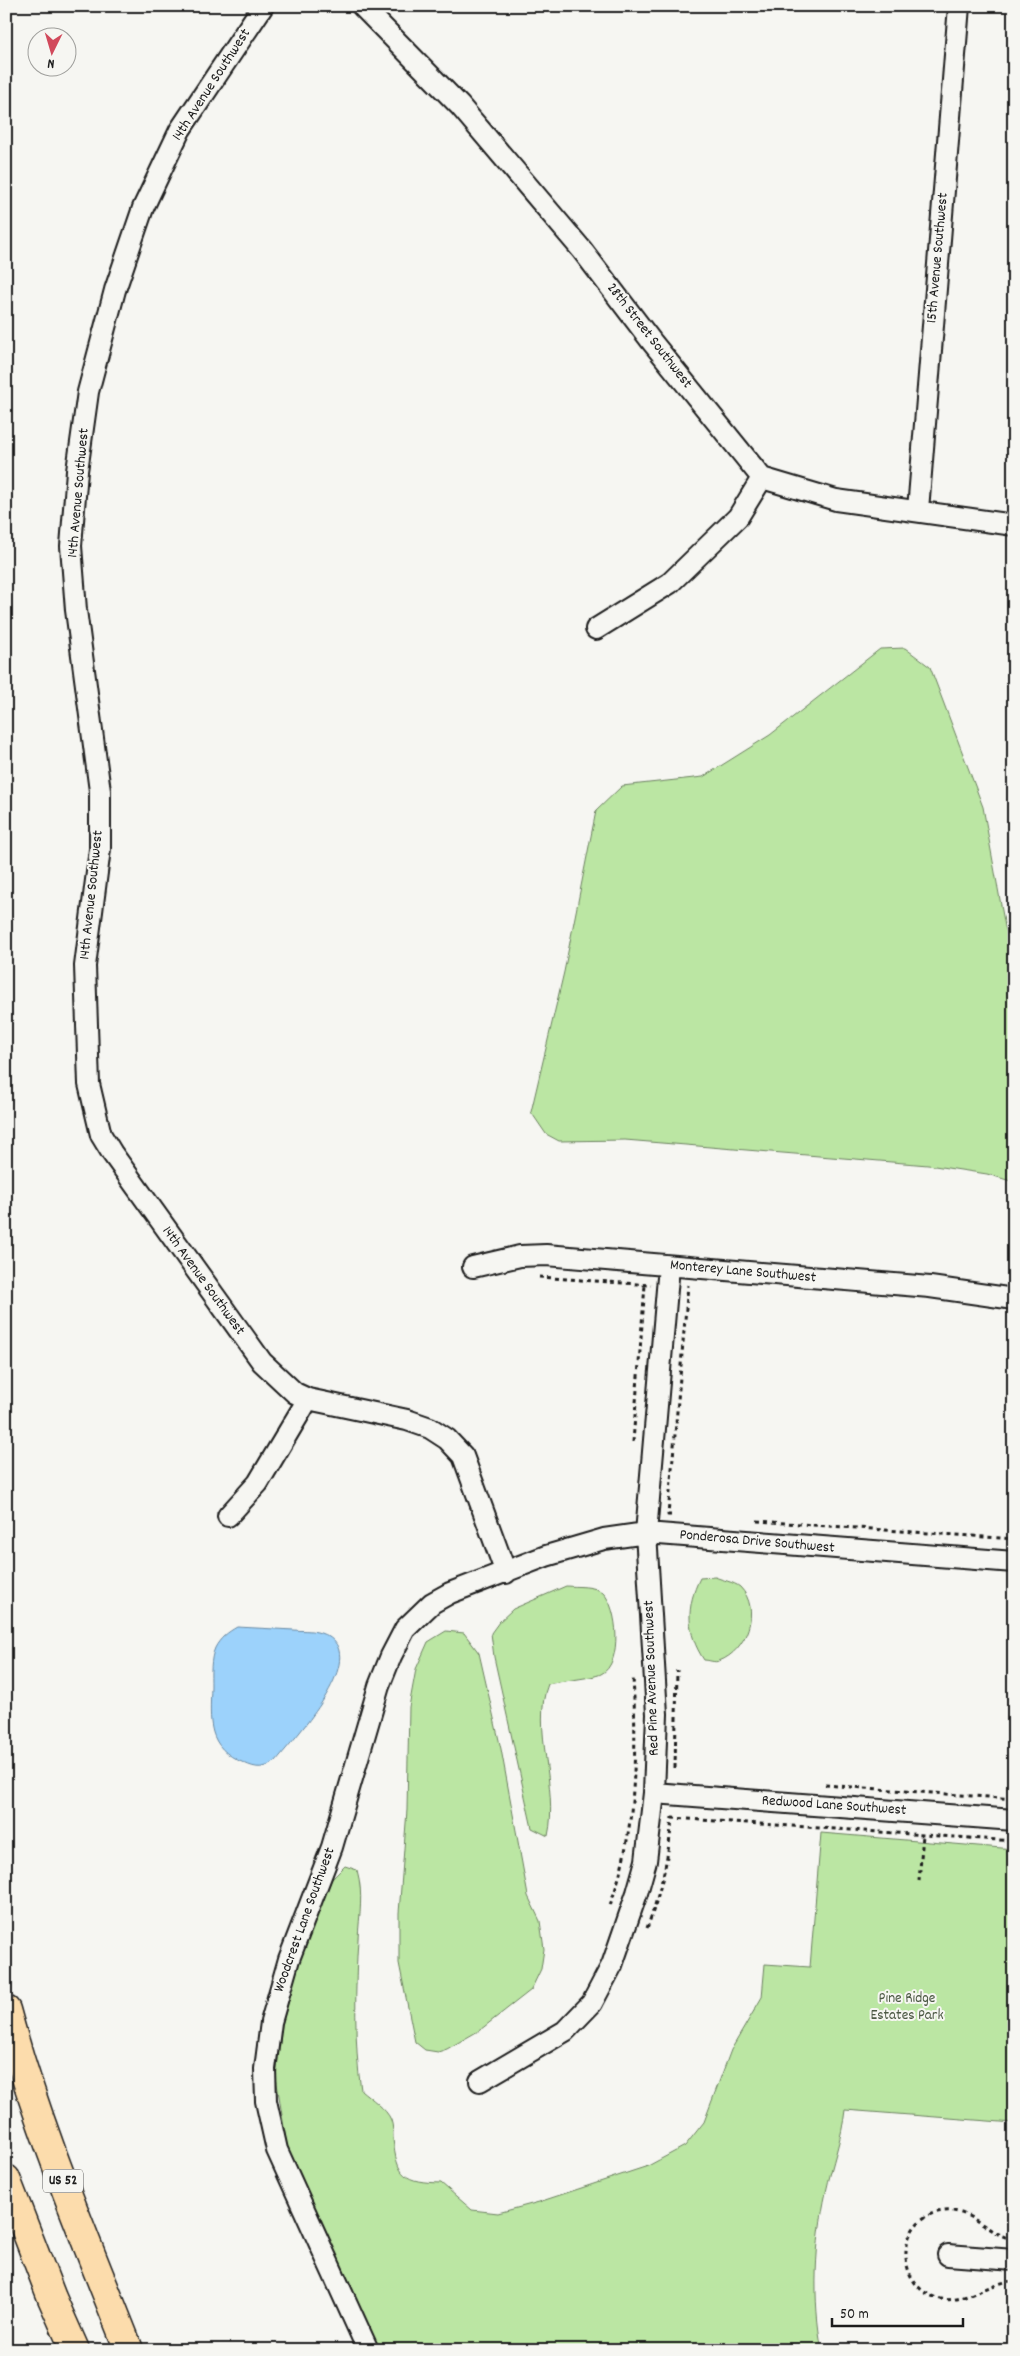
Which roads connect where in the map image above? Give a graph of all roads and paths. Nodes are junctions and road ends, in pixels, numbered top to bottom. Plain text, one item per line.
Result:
1 (262, 6) edge
2 (362, 6) edge
3 (959, 6) edge
4 (762, 478) junction
5 (918, 510) junction
6 (1014, 525) edge
7 (596, 629) dead end
8 (669, 1266) junction
9 (473, 1267) dead end
10 (539, 1276) dead end
11 (688, 1285) dead end
12 (1014, 1299) edge
13 (308, 1399) junction
14 (633, 1442) dead end
15 (228, 1516) dead end
16 (678, 1516) dead end
17 (747, 1521) dead end
18 (646, 1533) junction
19 (1014, 1539) edge
20 (1014, 1562) edge
21 (506, 1572) junction
22 (633, 1677) dead end
23 (820, 1785) dead end
24 (654, 1793) junction
25 (1014, 1799) edge
26 (672, 1818) dead end
27 (1014, 1820) edge
28 (923, 1835) junction
29 (1014, 1841) edge
30 (919, 1881) dead end
31 (610, 1905) dead end
32 (6, 2010) edge
33 (480, 2081) dead end
34 (6, 2179) edge
35 (948, 2255) dead end
36 (1014, 2260) edge
37 (74, 2350) edge
38 (129, 2350) edge
39 (368, 2350) edge

1 - 13 street, 14th Avenue Southwest
2 - 4 street, 28th Street Southwest
3 - 5 street, 15th Avenue Southwest
4 - 5 street
4 - 7 street
5 - 6 street
8 - 9 street, Monterey Lane Southwest
8 - 12 street, Monterey Lane Southwest
8 - 18 street, Red Pine Avenue Southwest
10 - 14 path
11 - 16 path
13 - 15 street
13 - 21 street, 14th Avenue Southwest
17 - 19 path
18 - 20 street, Ponderosa Drive Southwest
18 - 21 street, Ponderosa Drive Southwest
18 - 24 street, Red Pine Avenue Southwest
21 - 39 street, Woodcrest Lane Southwest
22 - 31 path
23 - 25 path
24 - 27 street, Redwood Lane Southwest
24 - 33 street, Red Pine Avenue Southwest
26 - 28 path
28 - 29 path
28 - 30 path
32 - 38 highway, US 52
34 - 37 highway
35 - 36 street

